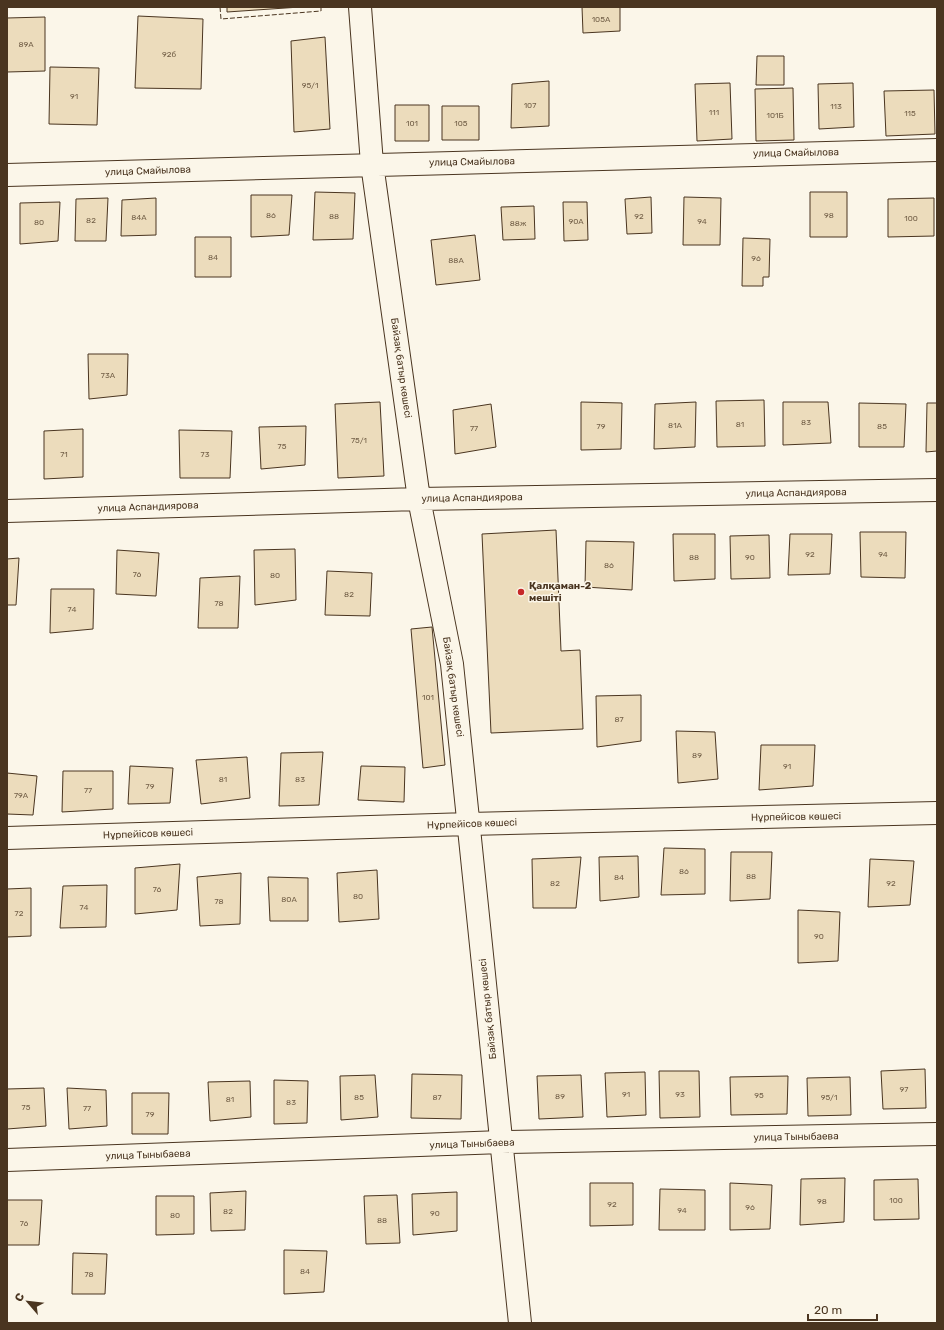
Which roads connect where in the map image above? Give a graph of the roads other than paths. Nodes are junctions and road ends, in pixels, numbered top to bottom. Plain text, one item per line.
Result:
1 (360, 7) edge
2 (937, 150) edge
3 (372, 164) junction
4 (7, 175) edge
5 (937, 490) edge
6 (419, 499) junction
7 (7, 511) edge
8 (937, 813) edge
9 (469, 824) junction
10 (7, 838) edge
11 (937, 1134) edge
12 (502, 1142) junction
13 (7, 1160) edge
14 (520, 1323) edge

1 - 3 street, Байзақ батыр көшесі
2 - 3 street, улица Смайылова
3 - 4 street, улица Смайылова
3 - 6 street, Байзақ батыр көшесі
5 - 6 street, улица Аспандиярова
6 - 7 street, улица Аспандиярова
6 - 9 street, Байзақ батыр көшесі
8 - 9 street, Нұрпейісов көшесі
9 - 10 street, Нұрпейісов көшесі
9 - 12 street, Байзақ батыр көшесі
11 - 12 street, улица Тыныбаева
12 - 13 street, улица Тыныбаева
12 - 14 street, Байзақ батыр көшесі

